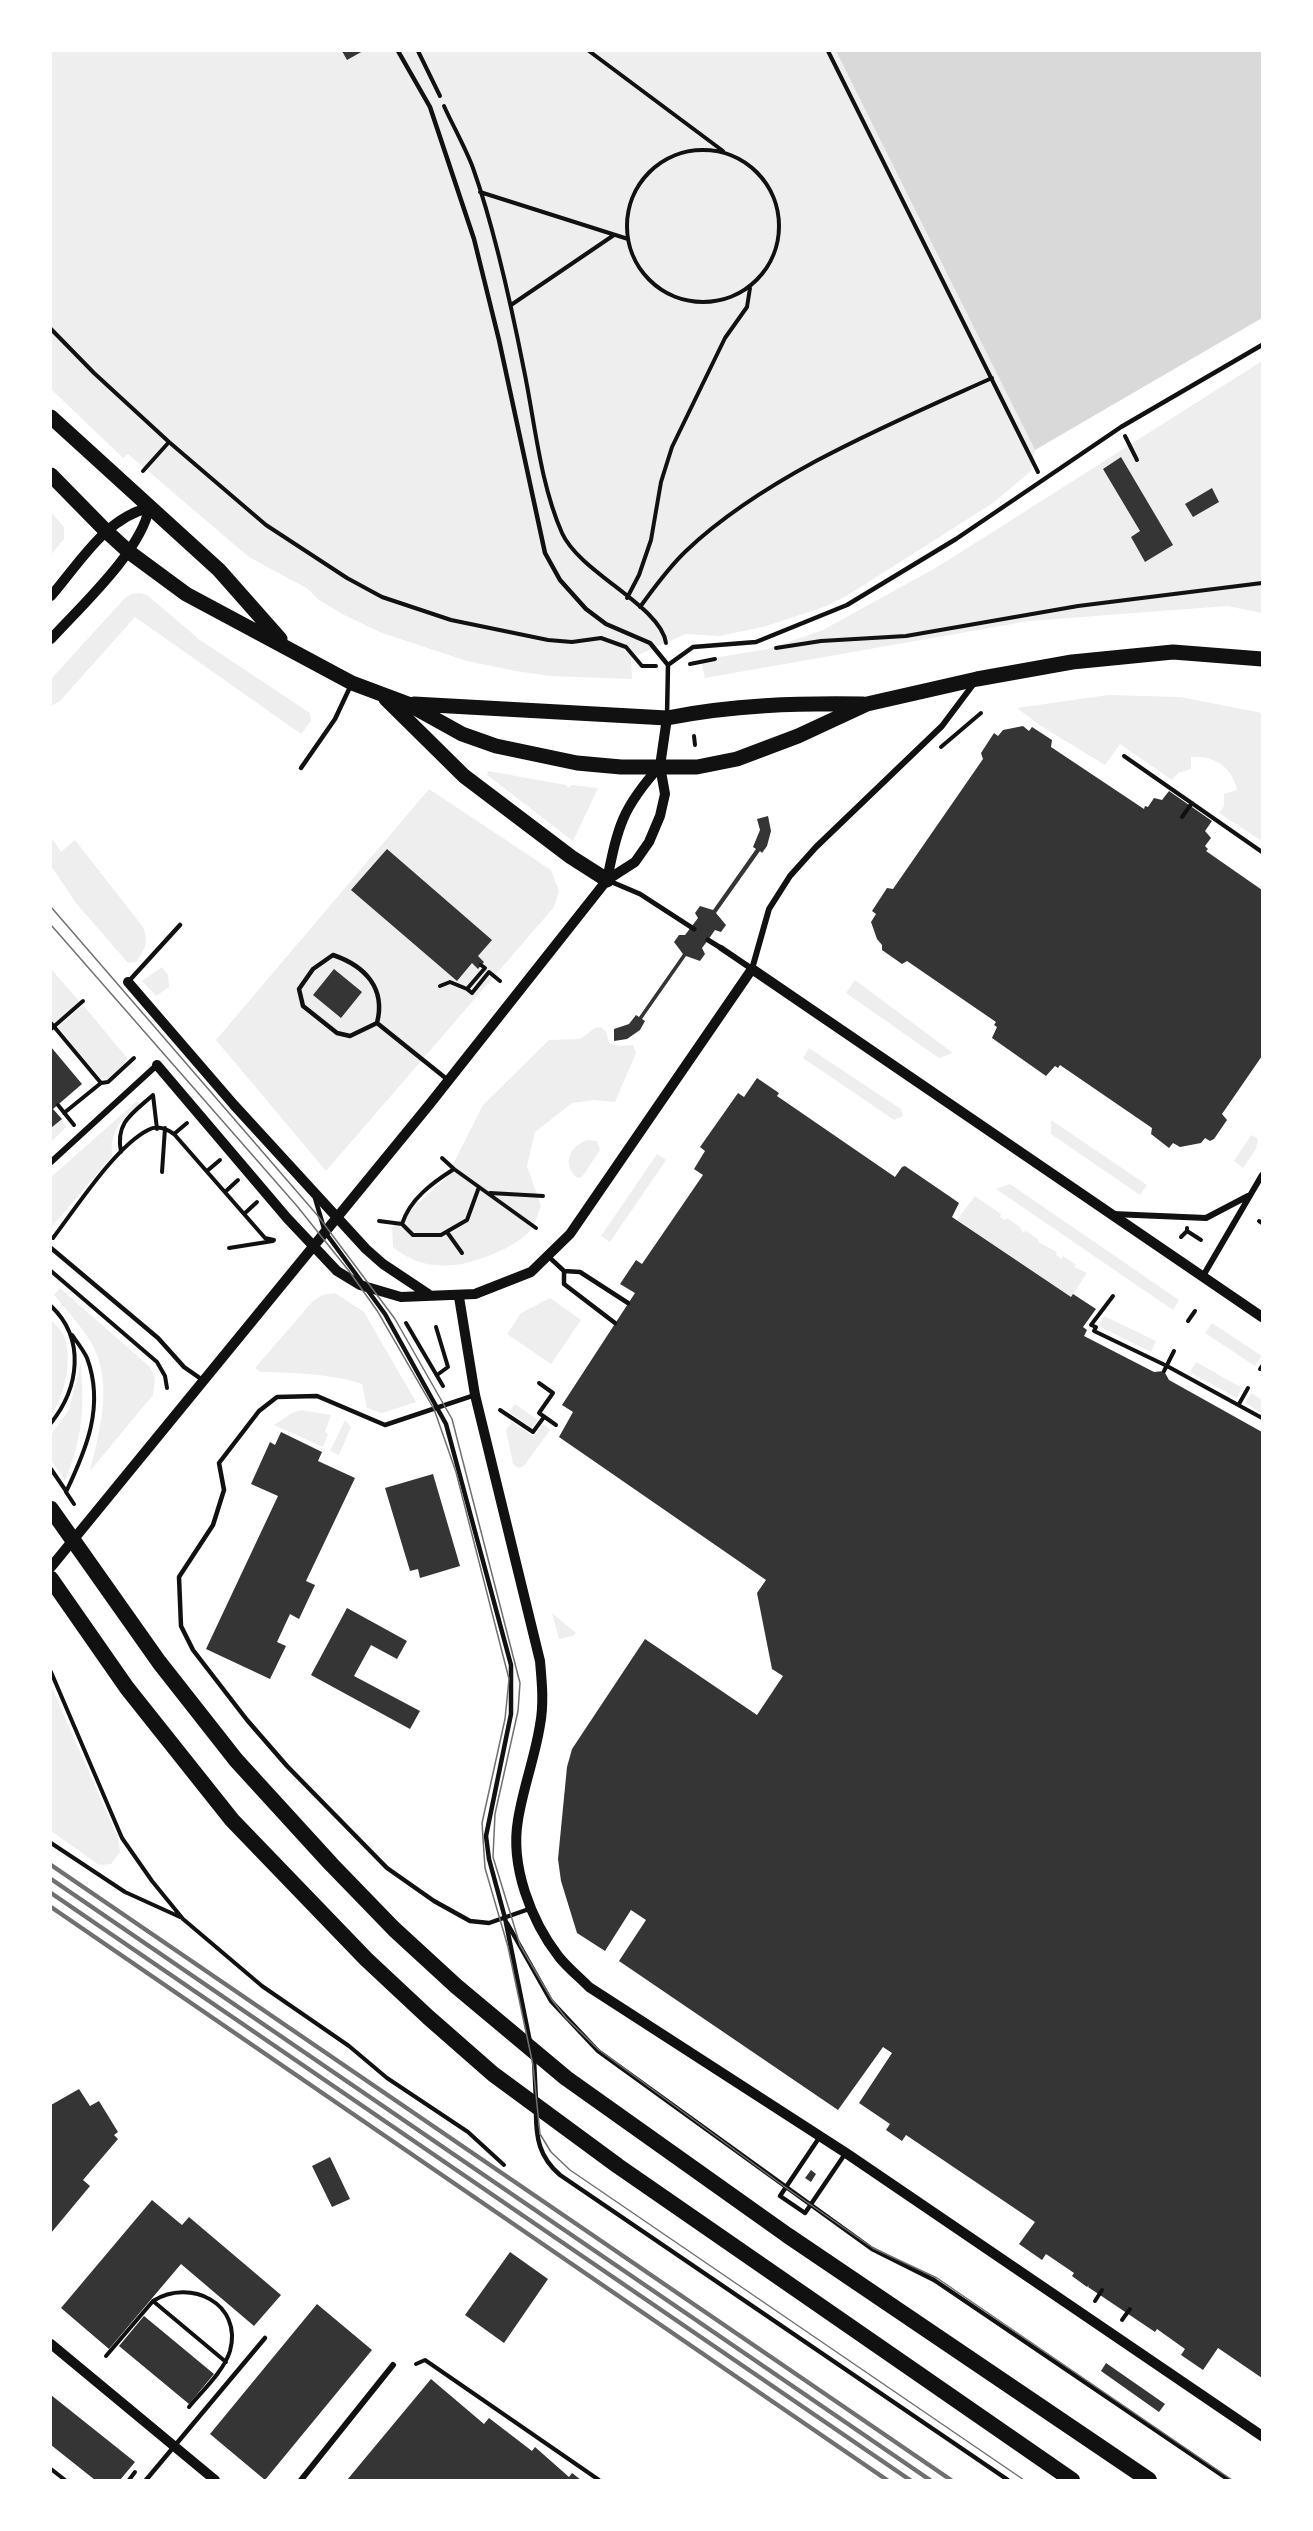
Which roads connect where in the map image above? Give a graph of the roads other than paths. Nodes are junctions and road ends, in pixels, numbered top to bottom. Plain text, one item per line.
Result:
1 (398, 51) edge
2 (1262, 345) edge
3 (51, 417) edge
4 (51, 474) edge
5 (149, 508) junction
6 (106, 531) junction
7 (129, 552) junction
8 (51, 596) edge
9 (51, 639) edge
10 (286, 646) junction
11 (1262, 659) edge
12 (668, 665) junction
13 (977, 679) junction
14 (352, 683) junction
15 (382, 695) junction
16 (408, 704) junction
17 (867, 704) junction
18 (667, 718) junction
19 (660, 766) junction
20 (301, 768) dead end
21 (607, 880) junction
22 (180, 925) dead end
23 (694, 929) dead end
24 (708, 939) dead end
25 (721, 948) joint
26 (752, 969) junction
27 (128, 982) joint
28 (377, 1023) junction
29 (157, 1065) joint
30 (449, 1081) junction
31 (51, 1162) edge
32 (1262, 1175) edge
33 (312, 1190) junction
34 (1248, 1196) junction
35 (1112, 1214) junction
36 (338, 1217) junction
37 (325, 1232) junction
38 (313, 1246) junction
39 (51, 1248) edge
40 (549, 1257) junction
41 (564, 1271) junction
42 (1203, 1276) junction
43 (368, 1287) junction
44 (428, 1294) junction
45 (459, 1297) junction
46 (628, 1303) dead end
47 (1262, 1317) edge
48 (615, 1323) dead end
49 (204, 1381) junction
50 (475, 1395) junction
51 (439, 1408) junction
52 (51, 1509) edge
53 (51, 1567) edge
54 (51, 1579) edge
55 (532, 1908) junction
56 (505, 1918) junction
57 (821, 2136) junction
58 (846, 2152) junction
59 (785, 2188) junction
60 (810, 2206) junction
61 (265, 2338) dead end
62 (51, 2344) edge
63 (393, 2365) dead end
64 (1262, 2436) edge
65 (174, 2446) junction
66 (146, 2480) edge
67 (215, 2480) edge
68 (302, 2480) edge
69 (1008, 2480) edge
70 (1072, 2480) edge
71 (1149, 2480) edge
72 (1229, 2480) edge

1 - 12 lane
2 - 12 lane
3 - 5 main road
4 - 6 main road
5 - 6 street
5 - 7 street
5 - 10 main road
6 - 7 main road
6 - 8 street
7 - 9 street
7 - 10 main road
10 - 14 main road
11 - 13 main road
12 - 18 lane
13 - 17 main road
13 - 26 street
14 - 15 main road
14 - 20 lane
15 - 16 main road
15 - 21 main road
16 - 18 main road
16 - 19 main road
17 - 18 main road
17 - 19 main road
18 - 19 street
19 - 21 street
19 - 21 street
21 - 23 street
21 - 30 street
22 - 27 lane
24 - 25 street
25 - 26 street
26 - 35 street
26 - 40 street
27 - 33 street
28 - 28 lane
28 - 30 lane
29 - 31 street
29 - 38 street
30 - 36 street
32 - 34 street
33 - 36 street
33 - 37 lane
34 - 35 street
34 - 42 street
35 - 42 street
36 - 37 street
36 - 44 street
37 - 38 street
37 - 43 lane
38 - 43 street
38 - 49 street
39 - 49 lane
40 - 41 lane
40 - 45 street
41 - 46 lane
41 - 48 lane
42 - 47 street
43 - 44 street
43 - 51 lane
44 - 45 street
45 - 50 street
49 - 53 street
50 - 51 lane
50 - 55 street
51 - 56 lane
51 - 56 lane
52 - 71 highway
54 - 70 highway
55 - 56 lane
55 - 57 street
56 - 59 lane
56 - 69 lane
57 - 58 street
57 - 59 lane
58 - 60 lane
58 - 64 street
59 - 60 lane
59 - 60 lane
60 - 72 lane
61 - 65 lane
62 - 65 street
63 - 68 street
65 - 66 lane
65 - 67 street

